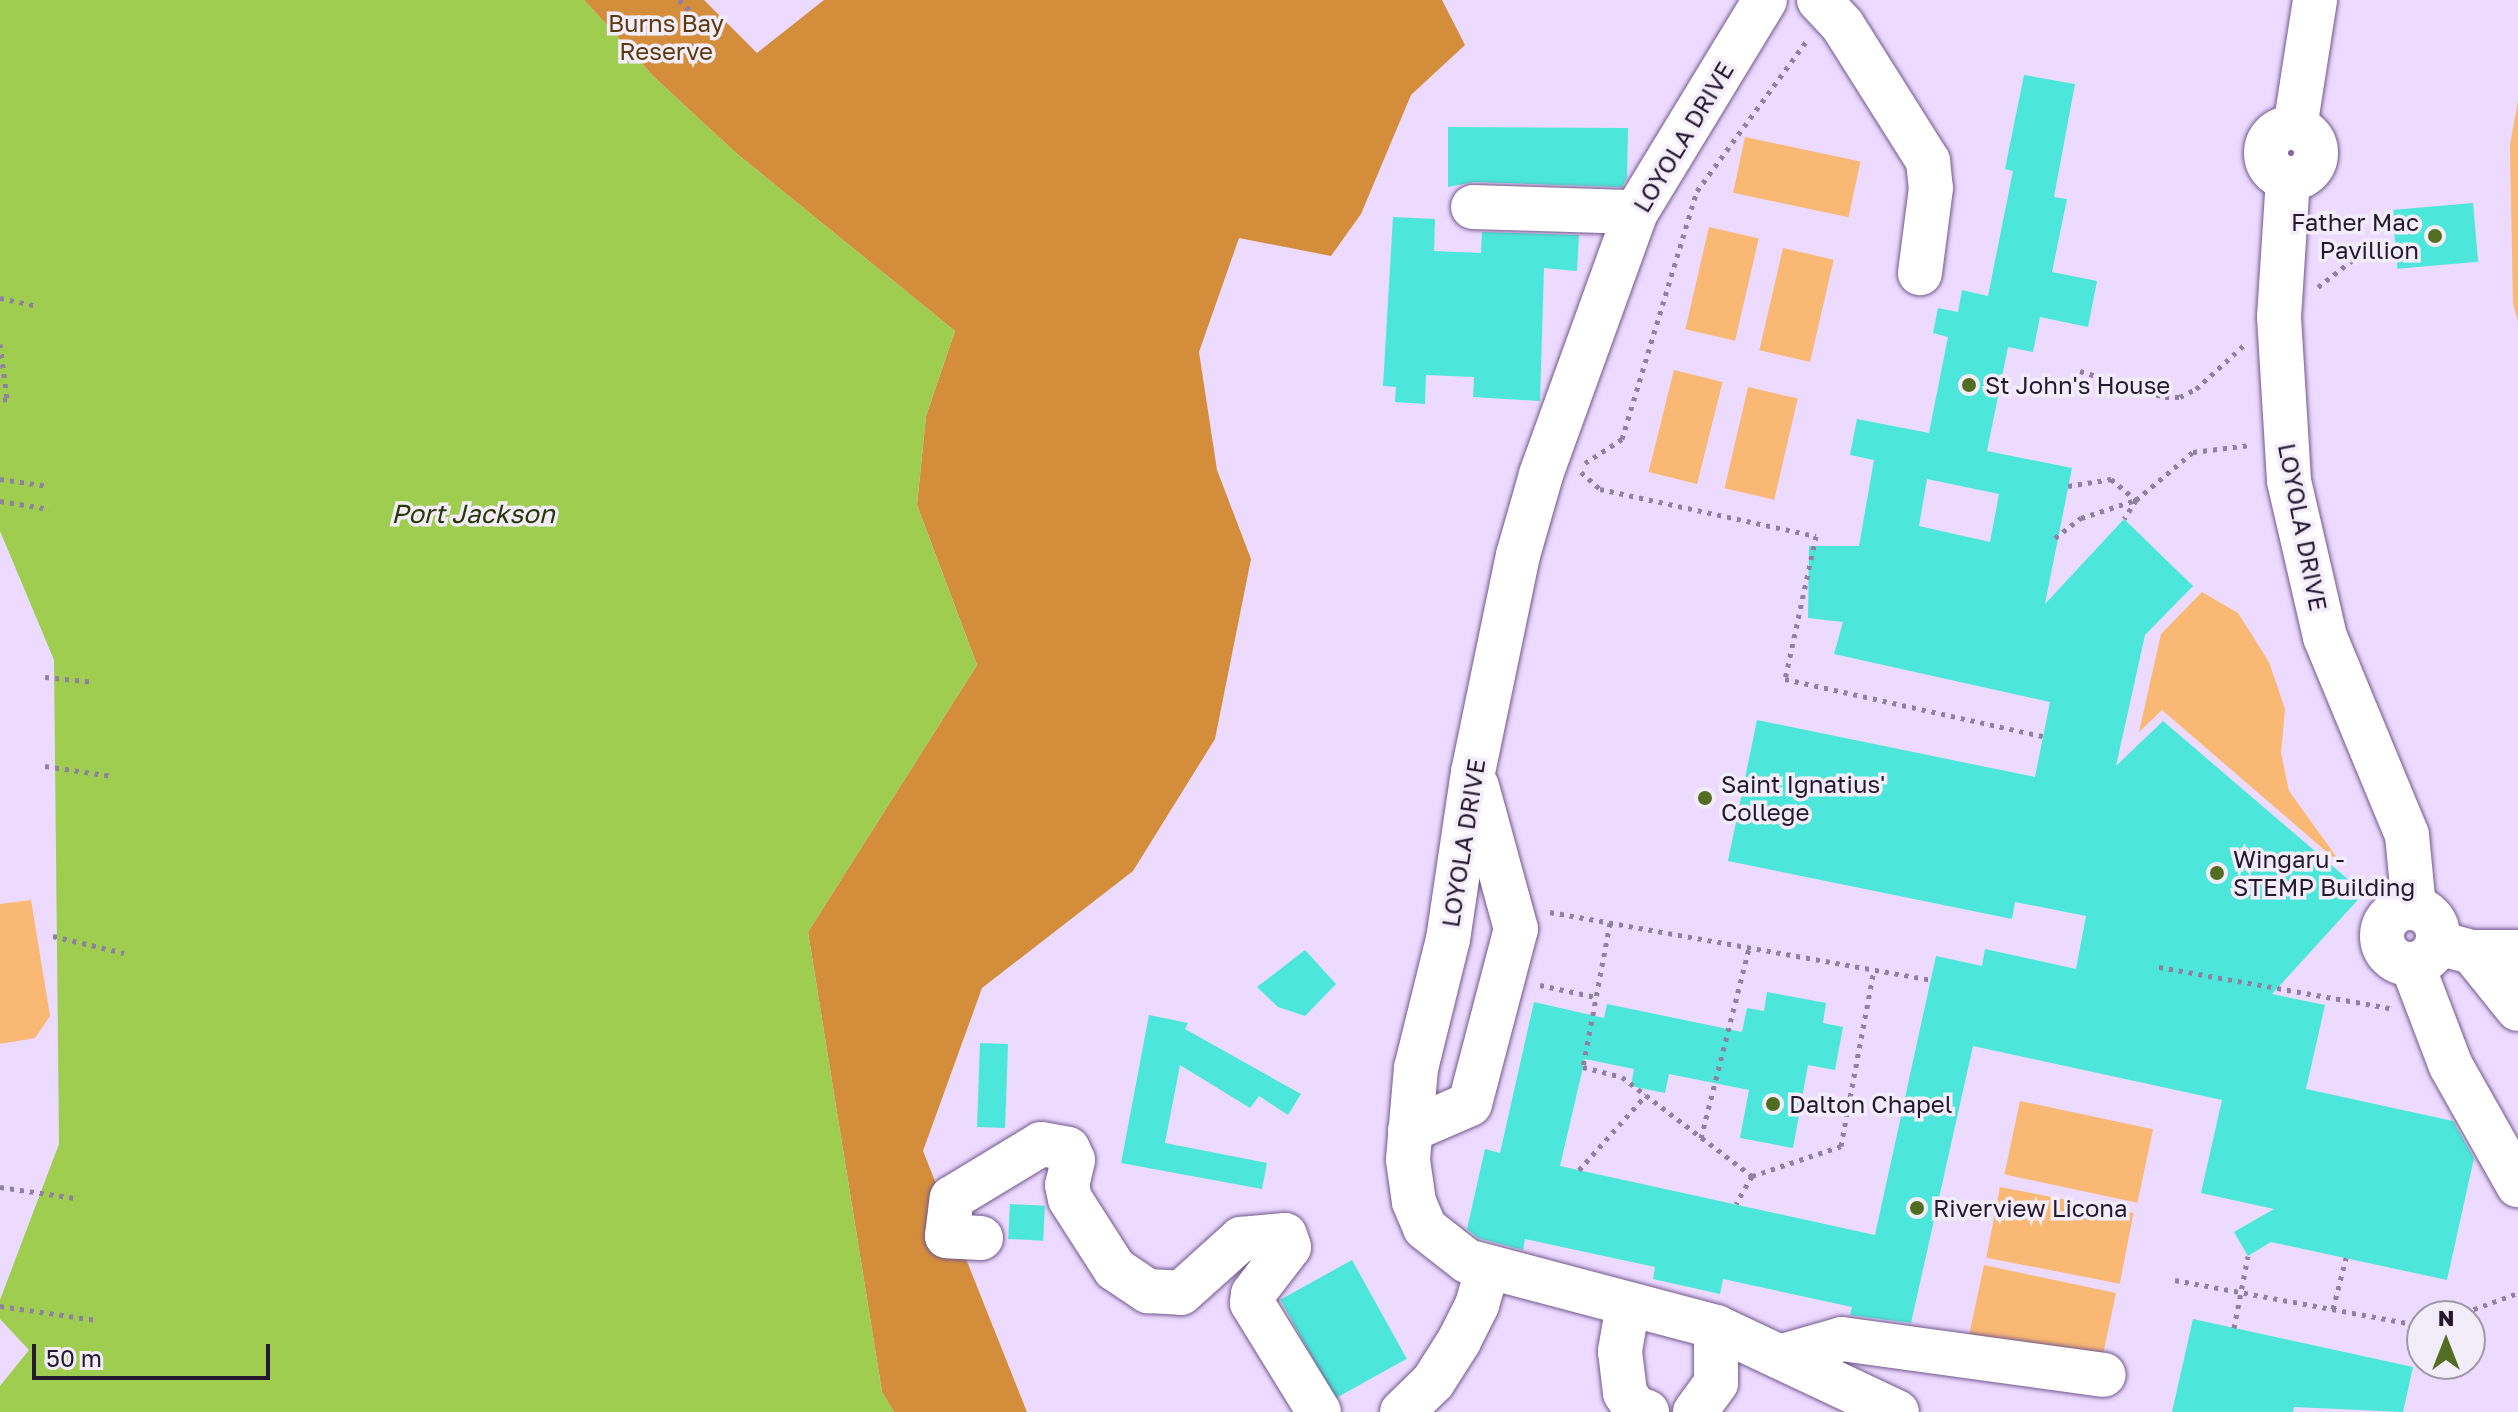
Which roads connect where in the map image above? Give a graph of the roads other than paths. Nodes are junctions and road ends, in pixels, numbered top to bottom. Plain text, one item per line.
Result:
1 (1765, 0) edge
2 (2315, 0) edge
3 (1822, 2) edge
4 (1473, 207) dead end
5 (1636, 212) junction
6 (1920, 273) dead end
7 (1473, 772) junction
8 (2518, 952) edge
9 (2441, 953) junction
10 (2518, 1009) edge
11 (1410, 1130) junction
12 (2518, 1185) edge
13 (981, 1238) dead end
14 (1487, 1269) junction
15 (1628, 1305) junction
16 (1716, 1327) junction
17 (1783, 1356) junction
18 (2104, 1375) dead end
19 (1319, 1412) edge
20 (1402, 1412) edge
21 (1647, 1412) edge
22 (1695, 1412) edge
23 (1897, 1412) edge

1 - 5 street, LOYOLA DRIVE
2 - 9 street, LOYOLA DRIVE
3 - 6 street
4 - 5 street
5 - 7 street, LOYOLA DRIVE
7 - 11 street, LOYOLA DRIVE
7 - 11 street
8 - 9 street
9 - 10 street
9 - 12 street
11 - 14 street, LOYOLA DRIVE
13 - 19 street
14 - 15 street, LOYOLA DRIVE
14 - 20 street
15 - 16 street, LOYOLA DRIVE
15 - 21 street
16 - 17 street, LOYOLA DRIVE
16 - 22 street
17 - 18 street
17 - 23 street, LOYOLA DRIVE

